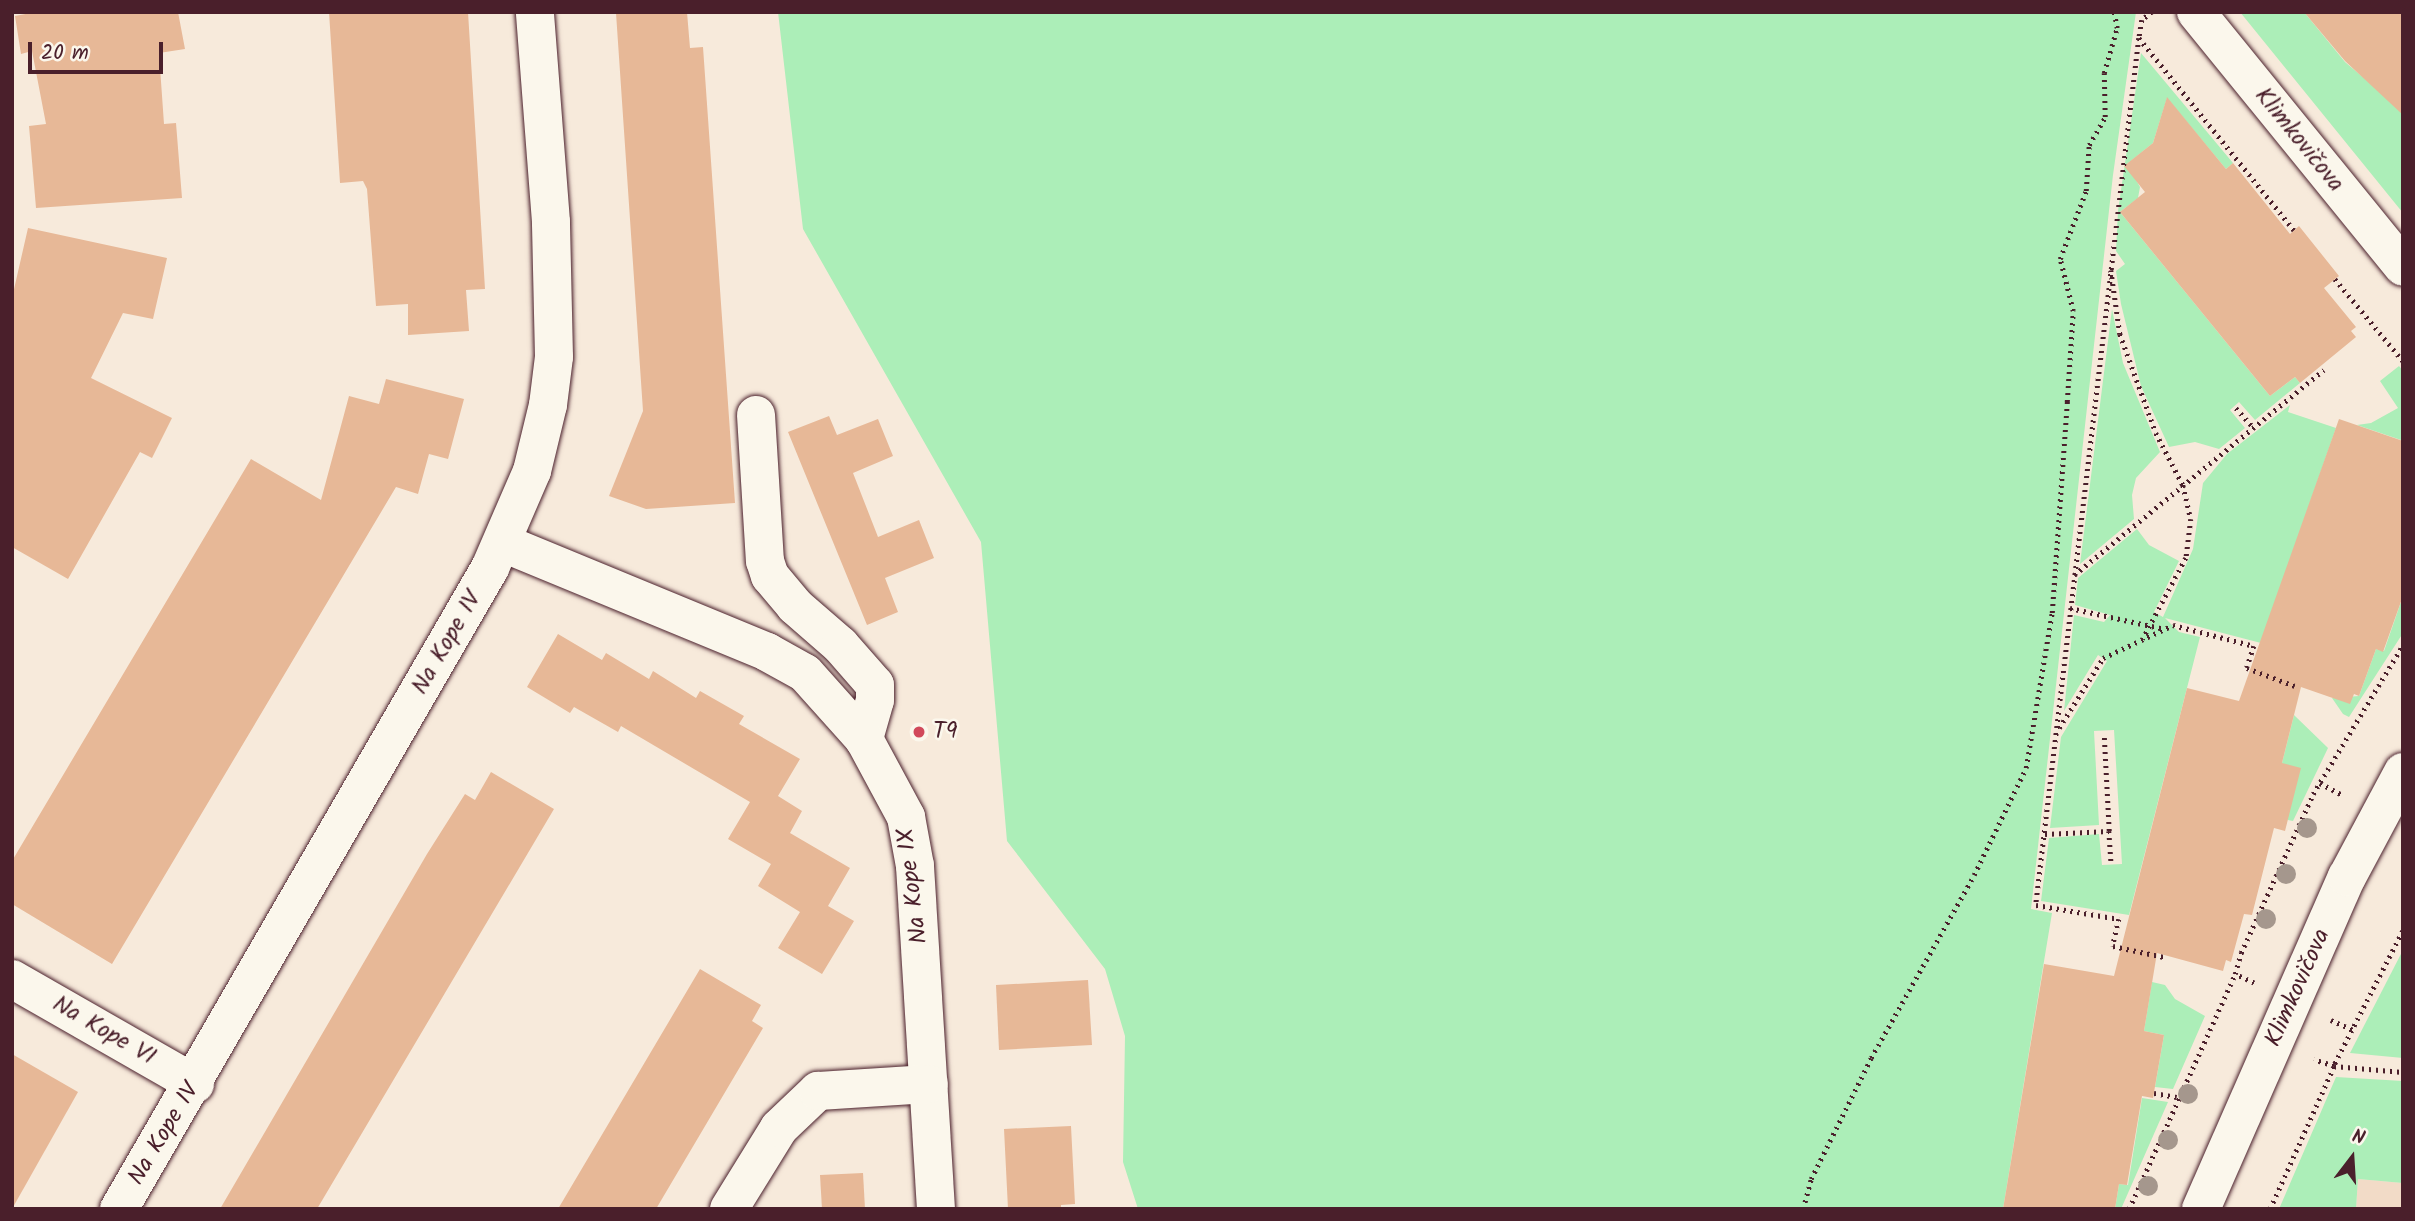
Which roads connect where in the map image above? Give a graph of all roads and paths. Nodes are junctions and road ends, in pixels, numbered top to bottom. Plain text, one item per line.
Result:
1 (535, 12) edge
2 (2113, 12) edge
3 (2152, 12) edge
4 (2196, 12) edge
5 (2140, 38) junction
6 (2294, 230) dead end
7 (2110, 257) junction
8 (2403, 267) edge
9 (2335, 279) dead end
10 (2403, 361) edge
11 (2324, 370) dead end
12 (2236, 408) dead end
13 (756, 415) dead end
14 (2253, 427) junction
15 (2183, 485) junction
16 (503, 543) junction
17 (2074, 575) junction
18 (2070, 608) junction
19 (2151, 626) junction
20 (2165, 629) junction
21 (2143, 639) junction
22 (2295, 686) dead end
23 (2056, 732) junction
24 (2104, 734) dead end
25 (864, 739) junction
26 (2403, 772) edge
27 (2109, 831) junction
28 (2045, 834) junction
29 (2112, 863) dead end
30 (2403, 931) edge
31 (2164, 957) dead end
32 (2235, 974) dead end
33 (12, 979) edge
34 (2272, 1047) junction
35 (2334, 1066) junction
36 (2403, 1072) edge
37 (195, 1084) junction
38 (929, 1084) junction
39 (2154, 1093) dead end
40 (2177, 1097) junction
41 (119, 1209) edge
42 (729, 1209) edge
43 (936, 1209) edge
44 (1803, 1209) edge
45 (2129, 1209) edge
46 (2201, 1209) edge
47 (2270, 1209) edge

1 - 16 street, Na Kope IV
2 - 44 path
3 - 5 path
4 - 8 street, Klimkovičova
5 - 6 path
5 - 7 path
7 - 15 path
7 - 17 path
9 - 10 path
11 - 14 path
12 - 14 path
13 - 25 street
14 - 15 path
15 - 17 path
15 - 19 path
16 - 25 street, Na Kope IX
16 - 37 street, Na Kope IV
17 - 18 path
18 - 19 path
18 - 23 path
19 - 20 path
19 - 21 path
20 - 21 path
20 - 22 path
21 - 23 path
23 - 28 path
24 - 27 path
25 - 38 street, Na Kope IX
26 - 34 street, Klimkovičova
27 - 28 path
27 - 29 path
28 - 31 path
30 - 35 path
32 - 40 path
33 - 37 street, Na Kope VI
34 - 35 path
34 - 46 street, Klimkovičova
35 - 36 path
35 - 47 path
37 - 41 street, Na Kope IV
38 - 42 street
38 - 43 street, Na Kope IX
39 - 40 path
40 - 45 path

